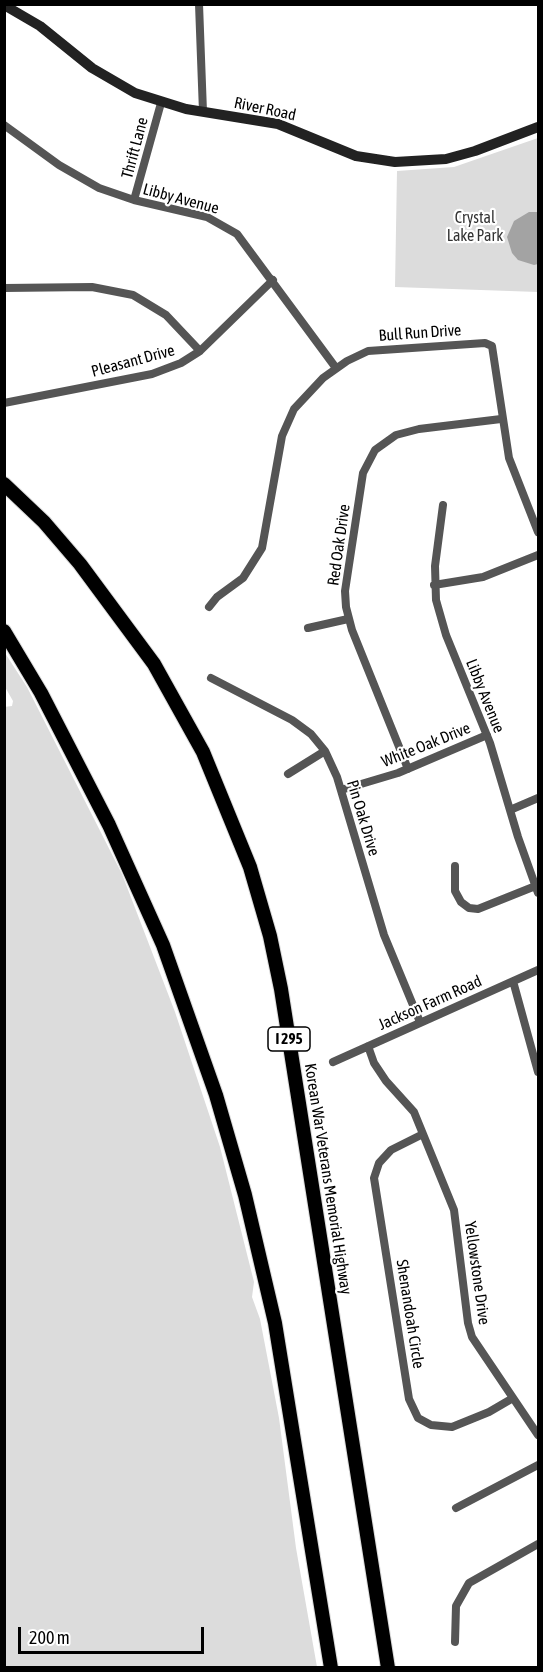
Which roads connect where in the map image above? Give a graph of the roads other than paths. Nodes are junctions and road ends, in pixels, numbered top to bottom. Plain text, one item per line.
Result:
1 (199, 4) edge
2 (4, 5) edge
3 (161, 103) junction
4 (203, 112) junction
5 (4, 125) edge
6 (538, 127) edge
7 (134, 200) junction
8 (273, 280) junction
9 (4, 288) edge
10 (200, 351) junction
11 (336, 368) junction
12 (4, 403) edge
13 (501, 419) junction
14 (4, 484) edge
15 (443, 505) dead end
16 (538, 532) edge
17 (538, 555) edge
18 (434, 585) junction
19 (209, 607) dead end
20 (348, 619) junction
21 (308, 628) dead end
22 (4, 631) edge
23 (211, 678) dead end
24 (487, 735) junction
25 (325, 752) junction
26 (408, 769) junction
27 (288, 774) dead end
28 (341, 790) junction
29 (538, 798) edge
30 (510, 810) junction
31 (455, 866) dead end
32 (538, 888) edge
33 (538, 970) edge
34 (513, 981) junction
35 (420, 1022) junction
36 (368, 1046) junction
37 (333, 1062) dead end
38 (538, 1071) edge
39 (423, 1134) junction
40 (513, 1398) junction
41 (538, 1435) edge
42 (538, 1465) edge
43 (456, 1508) dead end
44 (538, 1544) edge
45 (455, 1642) dead end
46 (331, 1668) edge
47 (388, 1668) edge

1 - 4 street
2 - 3 street, River Road
3 - 4 street, River Road
3 - 7 street, Thrift Lane
4 - 6 street, River Road
5 - 7 street, Libby Avenue
7 - 8 street, Libby Avenue
8 - 10 street, Pleasant Drive
8 - 11 street, Libby Avenue
9 - 10 street
10 - 12 street, Pleasant Drive
11 - 13 street, Bull Run Drive
11 - 19 street, Bull Run Drive
13 - 16 street, Bull Run Drive
13 - 20 street, Red Oak Drive
14 - 47 highway, Korean War Veterans Memorial Highway / I 295
15 - 18 street, Libby Avenue
17 - 18 street
18 - 24 street, Libby Avenue
20 - 21 street
20 - 26 street, Red Oak Drive
22 - 46 highway
23 - 25 street, Pin Oak Drive
24 - 26 street, White Oak Drive
24 - 30 street, Libby Avenue
25 - 27 street
25 - 28 street, Pin Oak Drive
26 - 28 street, White Oak Drive
28 - 35 street, Pin Oak Drive
29 - 30 street
30 - 32 street, Libby Avenue
31 - 32 street
33 - 34 street, Jackson Farm Road
34 - 35 street, Jackson Farm Road
34 - 38 street
35 - 36 street, Jackson Farm Road
36 - 37 street, Jackson Farm Road
36 - 39 street, Yellowstone Drive
39 - 40 street, Yellowstone Drive
39 - 40 street, Shenandoah Circle
40 - 41 street, Yellowstone Drive
42 - 43 street
44 - 45 street

